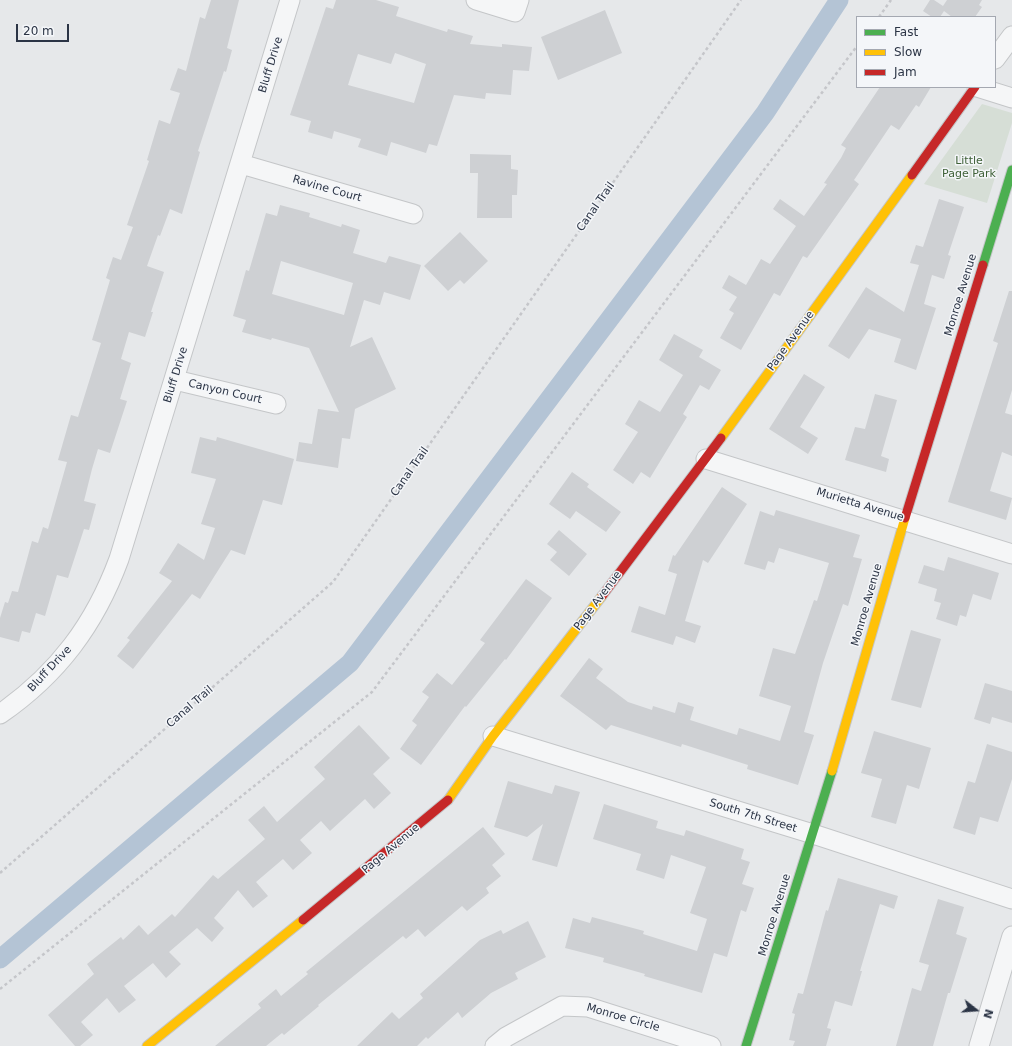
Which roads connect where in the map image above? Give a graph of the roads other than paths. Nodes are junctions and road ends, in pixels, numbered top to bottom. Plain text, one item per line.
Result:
1 (290, 0) edge
2 (476, 0) edge
3 (519, 0) edge
4 (1012, 36) edge
5 (996, 58) edge
6 (975, 88) edge
7 (979, 88) edge
8 (1012, 98) edge
9 (241, 164) junction
10 (1012, 170) edge
11 (413, 214) dead end
12 (175, 380) junction
13 (276, 404) dead end
14 (706, 458) junction
15 (905, 519) junction
16 (1012, 554) edge
17 (0, 714) edge
18 (493, 736) junction
19 (813, 834) junction
20 (1012, 899) edge
21 (1012, 936) edge
22 (147, 1046) edge
23 (495, 1046) edge
24 (711, 1046) edge
25 (746, 1046) edge
26 (979, 1046) edge

1 - 9 street, Bluff Drive
2 - 3 street
4 - 5 street
6 - 14 street, Page Avenue
7 - 8 street
9 - 11 street, Ravine Court
9 - 12 street, Bluff Drive
10 - 15 street, Monroe Avenue
12 - 13 street, Canyon Court
12 - 17 street, Bluff Drive
14 - 15 street, Murietta Avenue
14 - 18 street, Page Avenue
15 - 16 street, Murietta Avenue
15 - 19 street, Monroe Avenue
18 - 19 street, South 7th Street
18 - 22 street, Page Avenue
19 - 20 street, South 7th Street
19 - 25 street, Monroe Avenue
21 - 26 street
23 - 24 street, Monroe Circle

